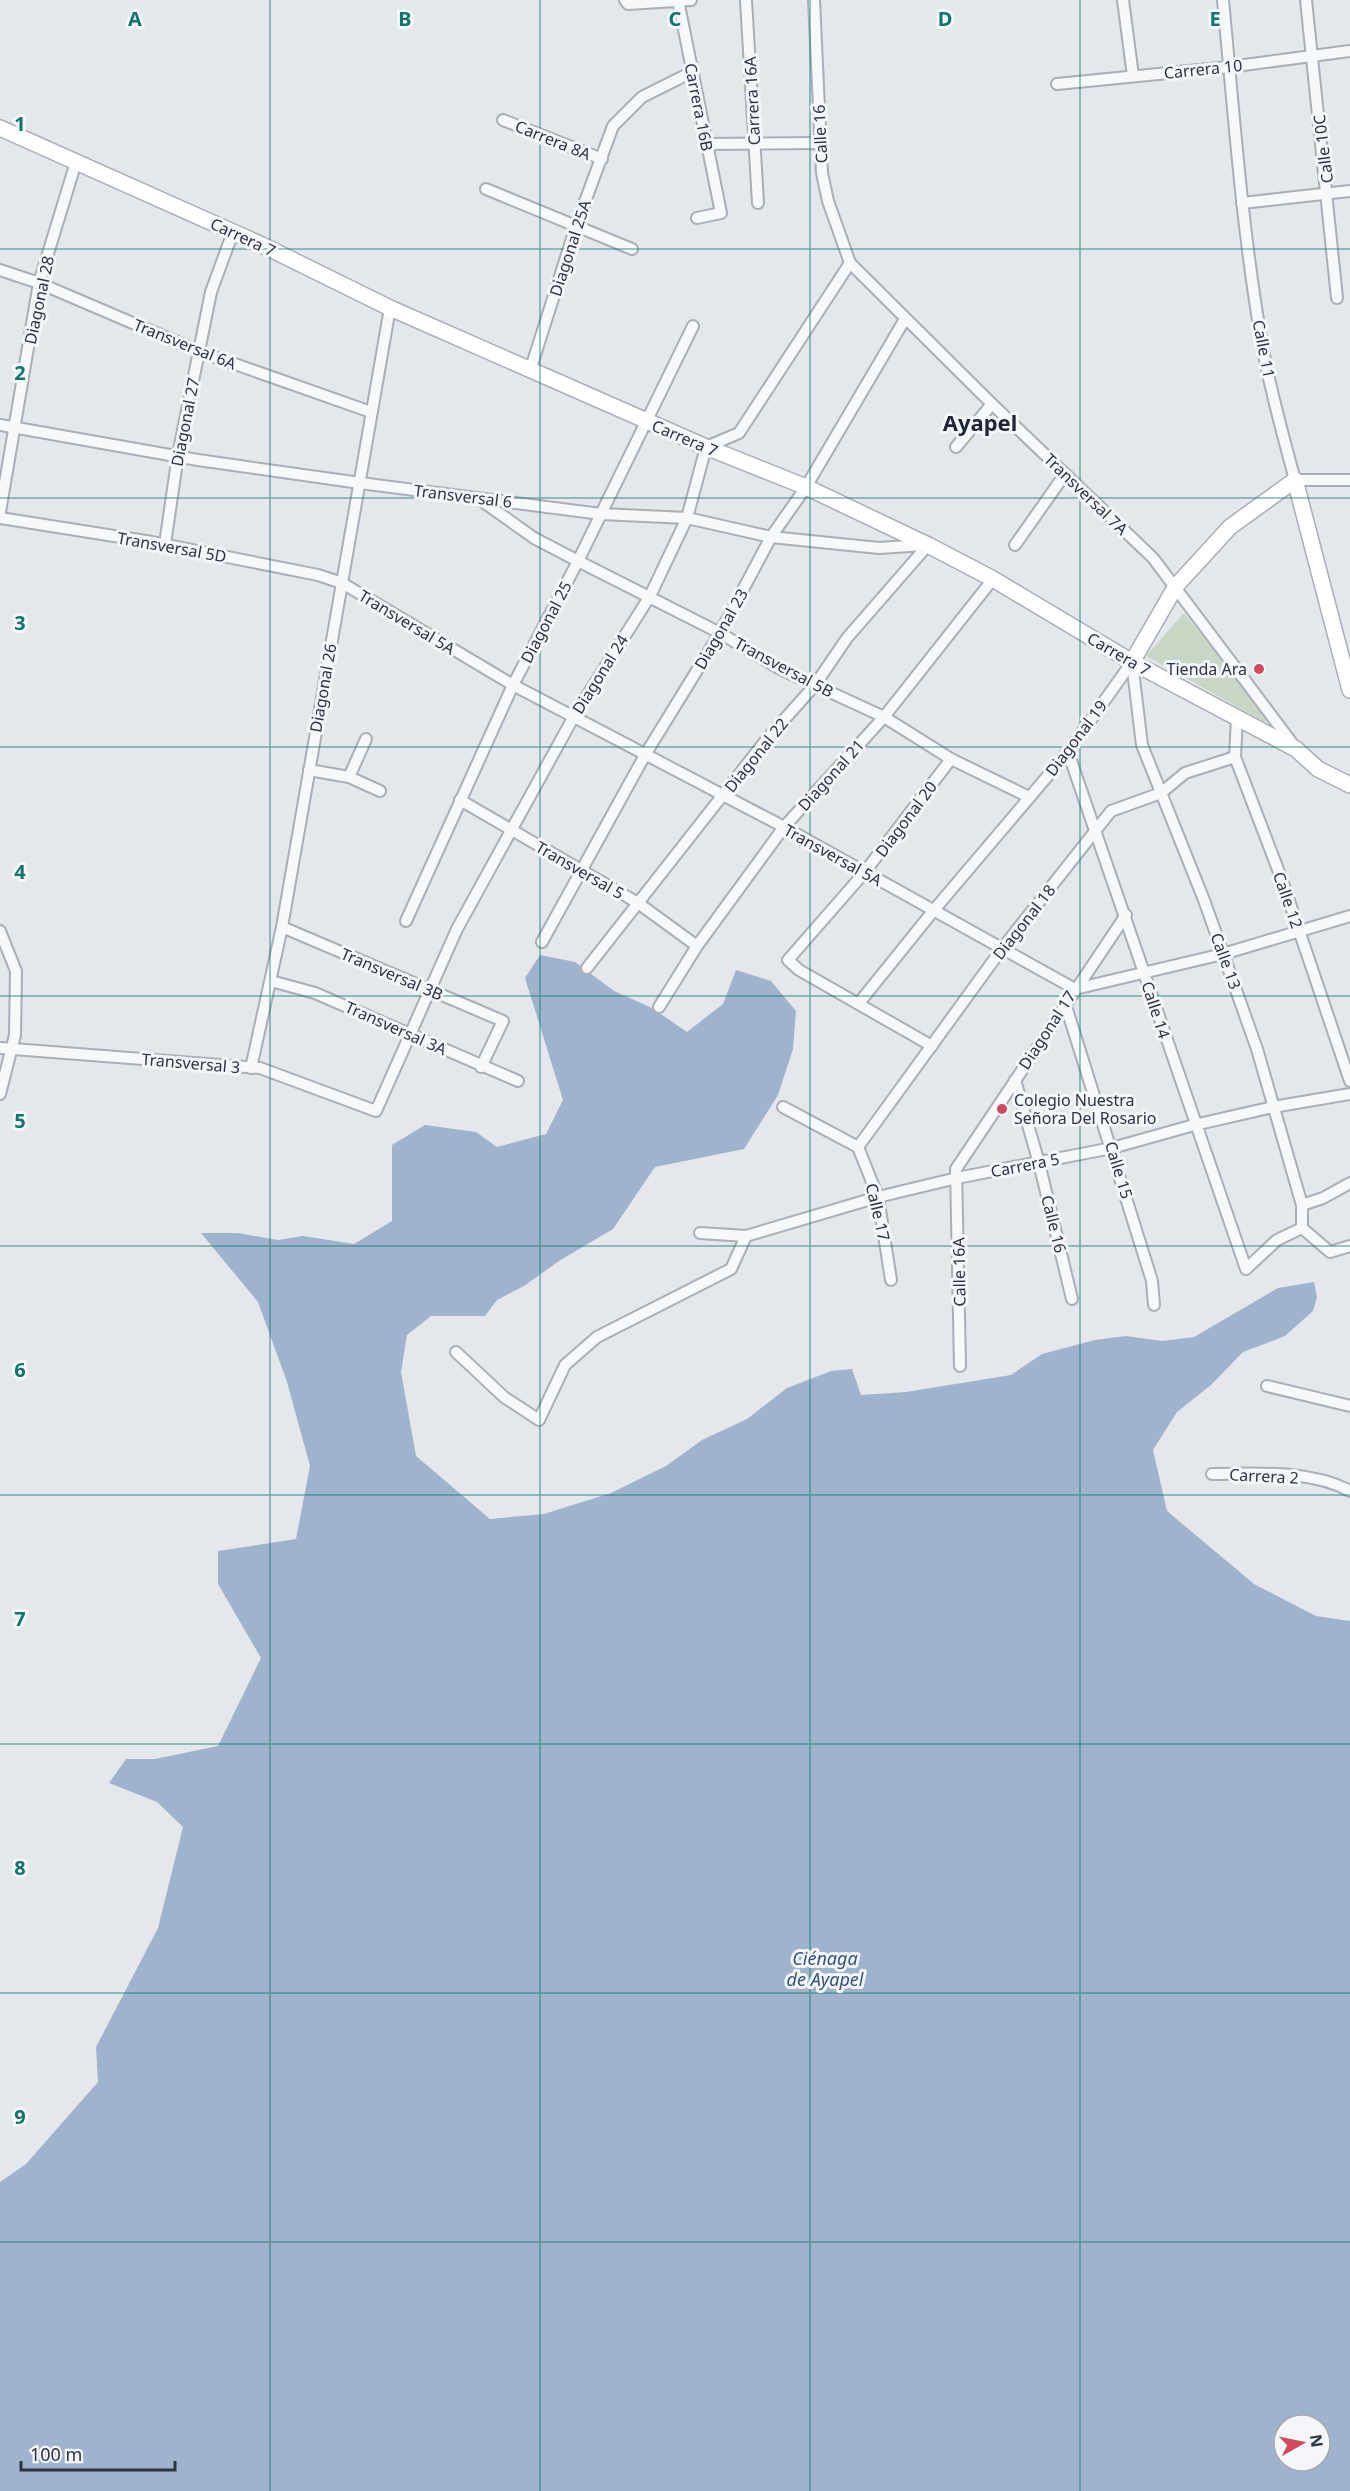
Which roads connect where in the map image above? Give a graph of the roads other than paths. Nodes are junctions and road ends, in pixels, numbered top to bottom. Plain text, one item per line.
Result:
1 (678, 0) edge
2 (691, 0) edge
3 (746, 0) edge
4 (814, 0) edge
5 (1124, 0) edge
6 (1223, 0) edge
7 (1306, 0) edge
8 (626, 2) edge
9 (1350, 51) edge
10 (1311, 56) junction
11 (1229, 67) junction
12 (692, 72) junction
13 (1132, 76) junction
14 (1057, 84) dead end
15 (503, 120) dead end
16 (0, 128) edge
17 (819, 143) junction
18 (706, 144) junction
19 (754, 144) junction
20 (602, 159) junction
21 (76, 162) junction
22 (486, 189) dead end
23 (1350, 190) edge
24 (1328, 194) junction
25 (758, 203) dead end
26 (1242, 203) junction
27 (697, 218) dead end
28 (576, 226) junction
29 (233, 232) junction
30 (632, 249) dead end
31 (850, 262) junction
32 (0, 270) edge
33 (39, 283) junction
34 (1337, 298) dead end
35 (390, 308) junction
36 (905, 319) junction
37 (693, 326) dead end
38 (198, 351) junction
39 (530, 371) junction
40 (992, 404) junction
41 (371, 412) junction
42 (647, 422) junction
43 (0, 426) edge
44 (16, 428) junction
45 (706, 447) junction
46 (956, 447) dead end
47 (178, 455) junction
48 (1065, 474) junction
49 (1295, 480) junction
50 (1350, 480) edge
51 (360, 483) junction
52 (806, 487) junction
53 (480, 499) junction
54 (0, 512) edge
55 (601, 514) junction
56 (0, 518) edge
57 (687, 518) junction
58 (771, 537) junction
59 (165, 544) junction
60 (928, 545) junction
61 (1015, 545) dead end
62 (578, 561) junction
63 (993, 579) junction
64 (342, 583) junction
65 (1176, 586) junction
66 (650, 596) junction
67 (720, 633) junction
68 (1132, 662) junction
69 (513, 685) junction
70 (815, 685) junction
71 (1350, 690) edge
72 (884, 717) junction
73 (573, 718) junction
74 (1238, 718) junction
75 (366, 739) dead end
76 (1296, 748) junction
77 (1068, 752) junction
78 (645, 755) junction
79 (1235, 757) junction
80 (951, 759) junction
81 (309, 771) junction
82 (349, 777) junction
83 (1350, 785) edge
84 (380, 791) dead end
85 (1161, 793) junction
86 (723, 795) junction
87 (1029, 797) junction
88 (460, 801) junction
89 (784, 827) junction
90 (511, 830) junction
91 (1096, 830) junction
92 (580, 870) junction
93 (864, 873) junction
94 (638, 903) junction
95 (934, 909) junction
96 (1126, 915) junction
97 (1350, 916) edge
98 (406, 921) dead end
99 (282, 927) junction
100 (0, 931) edge
101 (1300, 932) junction
102 (543, 942) dead end
103 (697, 946) junction
104 (1001, 950) junction
105 (1223, 954) junction
106 (587, 968) dead end
107 (1143, 971) junction
108 (271, 981) junction
109 (1074, 989) junction
110 (430, 991) junction
111 (859, 1003) junction
112 (1065, 1003) junction
113 (659, 1007) dead end
114 (411, 1033) junction
115 (932, 1046) junction
116 (5, 1049) edge
117 (481, 1066) junction
118 (251, 1068) junction
119 (1015, 1080) junction
120 (518, 1081) dead end
121 (1350, 1081) edge
122 (0, 1094) edge
123 (1350, 1094) edge
124 (783, 1107) dead end
125 (1273, 1107) junction
126 (376, 1111) joint
127 (1194, 1125) junction
128 (858, 1147) junction
129 (1112, 1148) junction
130 (1039, 1162) junction
131 (957, 1178) junction
132 (1350, 1183) edge
133 (878, 1197) junction
134 (1302, 1205) junction
135 (1302, 1228) junction
136 (700, 1233) dead end
137 (746, 1236) junction
138 (1350, 1246) edge
139 (891, 1280) dead end
140 (1072, 1299) dead end
141 (1154, 1305) dead end
142 (456, 1352) dead end
143 (960, 1366) dead end
144 (1267, 1386) dead end
145 (1350, 1406) edge
146 (1212, 1474) dead end
147 (1350, 1491) edge

1 - 2 street
1 - 8 street
1 - 12 street, Carrera 16B
3 - 19 street, Carrera 16A
4 - 17 street, Calle 16
5 - 13 street
6 - 11 street, Calle 11
7 - 10 street, Calle 10C
9 - 10 street, Carrera 10
10 - 11 street, Carrera 10
10 - 24 street, Calle 10C
11 - 13 street, Carrera 10
11 - 26 street, Calle 11
12 - 18 street, Carrera 16B
12 - 20 street, Diagonal 25A
13 - 14 street, Carrera 10
15 - 20 street, Carrera 8A
16 - 21 main road, Carrera 7
17 - 19 street
17 - 31 street, Calle 16
18 - 19 street
18 - 27 street, Carrera 16B
19 - 25 street, Carrera 16A
20 - 28 street, Diagonal 25A
21 - 29 main road, Carrera 7
21 - 33 street, Diagonal 28
22 - 28 street
23 - 24 street
24 - 26 street
24 - 34 street, Calle 10C
26 - 49 street, Calle 11
28 - 30 street
28 - 39 street, Diagonal 25A
29 - 35 main road, Carrera 7
29 - 38 street, Diagonal 27
31 - 36 street, Transversal 7A
31 - 45 street
32 - 33 street, Transversal 6A
33 - 38 street, Transversal 6A
33 - 44 street, Diagonal 28
35 - 39 main road, Carrera 7
35 - 41 street, Diagonal 26
36 - 40 street, Transversal 7A
36 - 52 street, Diagonal 23
37 - 42 street, Diagonal 25
38 - 41 street, Transversal 6A
38 - 47 street, Diagonal 27
39 - 42 main road, Carrera 7
40 - 46 street
40 - 48 street, Transversal 7A
41 - 51 street, Diagonal 26
42 - 45 main road, Carrera 7
42 - 55 street, Diagonal 25
43 - 44 street, Transversal 6
44 - 47 street, Transversal 6
44 - 54 street, Diagonal 28
45 - 52 main road, Carrera 7
45 - 57 street, Diagonal 24
47 - 51 street, Transversal 6
47 - 59 street, Diagonal 27
48 - 61 street
48 - 65 street, Transversal 7A
49 - 50 street
49 - 65 main road, Diagonal 19
49 - 71 main road, Calle 11
51 - 53 street, Transversal 6
51 - 64 street, Diagonal 26
52 - 58 street, Diagonal 23
52 - 60 main road, Carrera 7
53 - 55 street, Transversal 6
53 - 62 street, Transversal 5B
55 - 57 street, Transversal 6
55 - 62 street, Diagonal 25
56 - 59 street, Transversal 5D
57 - 58 street, Transversal 6
57 - 66 street, Diagonal 24
58 - 60 street, Transversal 6
58 - 67 street, Diagonal 23
59 - 64 street, Transversal 5D
60 - 63 main road, Carrera 7
60 - 70 street, Diagonal 22
62 - 66 street, Transversal 5B
62 - 69 street, Diagonal 25
63 - 68 main road, Carrera 7
63 - 72 street, Diagonal 21
64 - 69 street, Transversal 5A
64 - 81 street, Diagonal 26
65 - 68 main road, Diagonal 19
65 - 76 street, Transversal 7A
66 - 67 street, Transversal 5B
66 - 73 street, Diagonal 24
67 - 70 street, Transversal 5B
67 - 78 street, Diagonal 23
68 - 74 main road, Carrera 7
68 - 77 street, Diagonal 19
68 - 85 street, Calle 13
69 - 73 street, Transversal 5A
69 - 88 street, Diagonal 25
70 - 72 street, Transversal 5B
70 - 86 street, Diagonal 22
72 - 80 street, Transversal 5B
72 - 89 street, Diagonal 21
73 - 78 street, Transversal 5A
73 - 90 street, Diagonal 24
74 - 76 main road, Carrera 7
74 - 79 street, Calle 12
75 - 82 street
76 - 83 main road, Carrera 7
77 - 87 street, Diagonal 19
77 - 91 street, Calle 14
78 - 86 street, Transversal 5A
78 - 92 street, Diagonal 23
79 - 85 street, Diagonal 18
79 - 101 street, Calle 12
80 - 87 street, Transversal 5B
80 - 93 street, Diagonal 20
81 - 82 street
81 - 99 street, Diagonal 26
82 - 84 street
85 - 91 street, Diagonal 18
85 - 105 street, Calle 13
86 - 89 street, Transversal 5A
86 - 94 street, Diagonal 22
87 - 95 street, Diagonal 19
88 - 90 street, Transversal 5
88 - 98 street, Diagonal 25
89 - 93 street, Transversal 5A
89 - 103 street, Diagonal 21
90 - 92 street, Transversal 5
90 - 110 street, Diagonal 24
91 - 96 street, Calle 14
91 - 104 street, Diagonal 18
92 - 94 street, Transversal 5
92 - 102 street, Diagonal 23
93 - 95 street, Transversal 5A
93 - 111 street, Diagonal 20
94 - 103 street, Transversal 5
94 - 106 street, Diagonal 22
95 - 104 street, Transversal 5A
95 - 111 street, Diagonal 19
96 - 107 street, Calle 14
96 - 109 street, Diagonal 17
97 - 101 street
99 - 108 street, Diagonal 26
99 - 110 street, Transversal 3B
100 - 116 street
101 - 105 street
101 - 121 street, Calle 12
103 - 113 street, Diagonal 21
104 - 109 street, Transversal 5A
104 - 115 street, Diagonal 18
105 - 107 street
105 - 125 street, Calle 13
107 - 109 street
107 - 127 street, Calle 14
108 - 114 street, Transversal 3A
108 - 118 street, Diagonal 26
109 - 112 street, Diagonal 17
110 - 114 street, Diagonal 24
110 - 117 street, Transversal 3B
111 - 115 street
112 - 119 street, Diagonal 17
112 - 129 street, Calle 15
114 - 117 street, Transversal 3A
114 - 126 street, Diagonal 24
115 - 128 street, Diagonal 18
116 - 118 street, Transversal 3
116 - 122 street
117 - 120 street, Transversal 3A
118 - 126 street, Transversal 3
119 - 130 street, Calle 16
119 - 131 street, Diagonal 17
123 - 125 street, Carrera 5
124 - 128 street
125 - 127 street, Carrera 5
125 - 134 street, Calle 13
127 - 129 street, Carrera 5
127 - 135 street, Calle 14
128 - 133 street, Calle 17
129 - 130 street, Carrera 5
129 - 141 street, Calle 15
130 - 131 street, Carrera 5
130 - 140 street, Calle 16
131 - 133 street, Carrera 5
131 - 143 street, Calle 16A
132 - 134 street
133 - 137 street, Carrera 5
133 - 139 street, Calle 17
134 - 135 street, Calle 13
135 - 138 street
136 - 137 street, Carrera 5
137 - 142 street
144 - 145 street
146 - 147 street, Carrera 2

